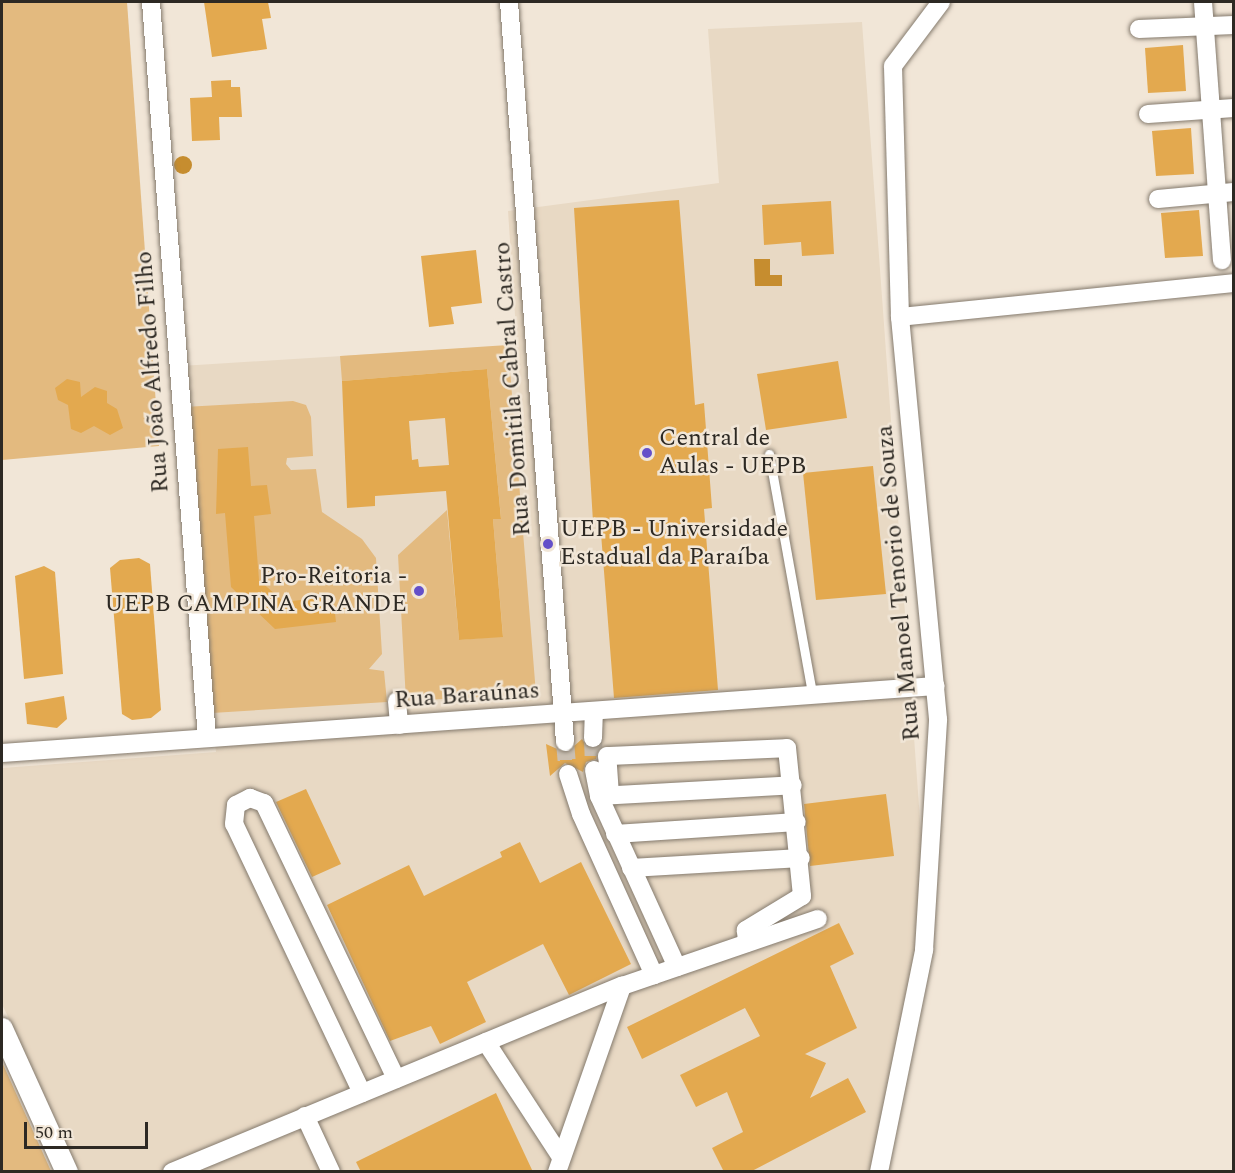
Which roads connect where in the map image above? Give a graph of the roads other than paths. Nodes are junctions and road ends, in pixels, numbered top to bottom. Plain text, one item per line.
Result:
1 (151, 2) edge
2 (509, 2) edge
3 (941, 2) edge
4 (1203, 2) edge
5 (1233, 25) edge
6 (1206, 28) junction
7 (1139, 30) dead end
8 (1233, 108) edge
9 (1213, 111) junction
10 (1148, 114) dead end
11 (1226, 192) edge
12 (1158, 200) dead end
13 (1222, 260) dead end
14 (1233, 283) edge
15 (900, 317) junction
16 (769, 453) dead end
17 (936, 686) junction
18 (812, 694) junction
19 (397, 702) dead end
20 (594, 711) junction
21 (561, 713) junction
22 (399, 725) junction
23 (207, 738) junction
24 (592, 738) tunnel mouth
25 (565, 742) tunnel mouth
26 (2, 753) edge
27 (793, 785) junction
28 (604, 796) junction
29 (797, 822) junction
30 (615, 834) junction
31 (801, 858) junction
32 (631, 868) junction
33 (818, 919) dead end
34 (747, 943) junction
35 (677, 967) junction
36 (654, 975) junction
37 (622, 986) junction
38 (2, 1029) edge
39 (486, 1042) junction
40 (396, 1079) junction
41 (362, 1093) junction
42 (305, 1116) junction
43 (559, 1164) edge
44 (67, 1172) edge
45 (172, 1172) edge
46 (331, 1172) edge
47 (879, 1172) edge

1 - 23 street, Rua João Alfredo Filho
2 - 21 street, Rua Domitila Cabral Castro
3 - 15 street, Rua Manoel Tenorio de Souza
4 - 6 street
5 - 6 street
6 - 7 street
6 - 9 street
8 - 9 street
9 - 10 street
9 - 11 street
11 - 12 street
11 - 13 street
14 - 15 street
15 - 17 street, Rua Manoel Tenorio de Souza
16 - 18 lane
17 - 18 street, Rua Baraúnas
17 - 47 street, Rua Manoel Tenorio de Souza
18 - 20 street, Rua Baraúnas
19 - 22 street
20 - 21 street, Rua Baraúnas
20 - 24 street
21 - 22 street, Rua Baraúnas
21 - 25 street, Rua Domitila Cabral Castro
22 - 23 street, Rua Baraúnas
23 - 26 street, Rua Baraúnas
27 - 28 street
27 - 28 street
27 - 29 street
28 - 30 street
28 - 36 street
29 - 30 street
29 - 31 street
30 - 32 street
31 - 32 street
31 - 34 street
32 - 35 street
33 - 34 street
34 - 35 street
35 - 36 street
36 - 37 street
37 - 39 street
37 - 43 street
38 - 44 street
39 - 40 street
39 - 43 street
40 - 41 street
40 - 41 street
41 - 42 street
42 - 45 street
42 - 46 street

